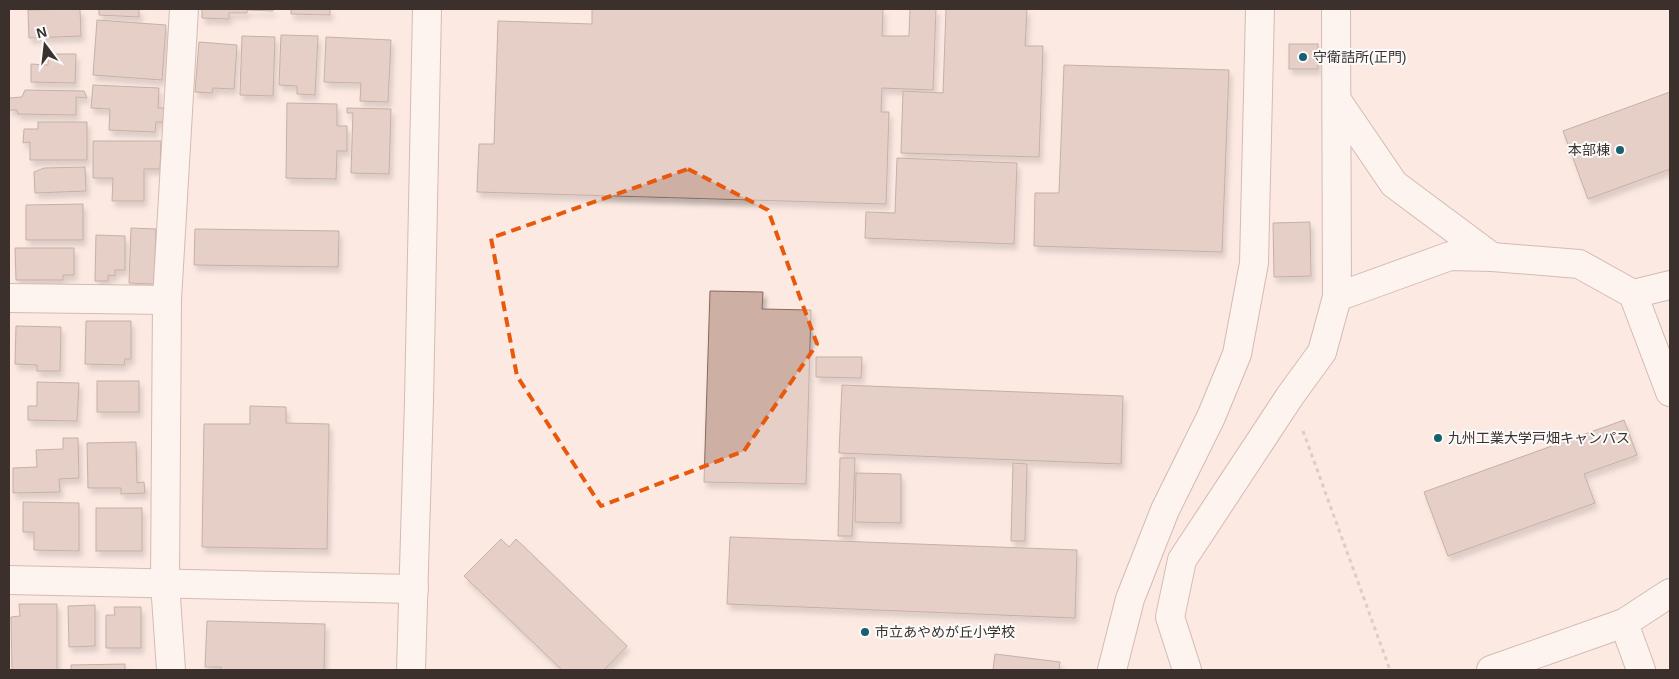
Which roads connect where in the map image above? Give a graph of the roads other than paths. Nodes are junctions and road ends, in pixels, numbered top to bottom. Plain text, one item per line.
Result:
1 (184, 9) edge
2 (427, 9) edge
3 (1260, 9) edge
4 (1336, 9) edge
5 (1338, 102) junction
6 (1492, 257) junction
7 (1670, 285) edge
8 (1633, 294) junction
9 (1337, 297) junction
10 (9, 298) edge
11 (167, 300) junction
12 (1670, 392) edge
13 (9, 580) edge
14 (165, 583) junction
15 (414, 589) junction
16 (1670, 593) edge
17 (1624, 623) junction
18 (171, 670) edge
19 (411, 670) edge
20 (1112, 670) edge
21 (1187, 670) edge
22 (1491, 670) edge
23 (1641, 670) edge

1 - 11 street
2 - 15 street
3 - 20 street
4 - 5 street
5 - 6 street
5 - 9 street
6 - 8 street
6 - 9 street
7 - 8 street
8 - 12 street
9 - 21 street
10 - 11 street
11 - 14 street
13 - 14 street
14 - 15 street
14 - 18 street
15 - 19 street
16 - 17 street
17 - 22 street
17 - 23 street

